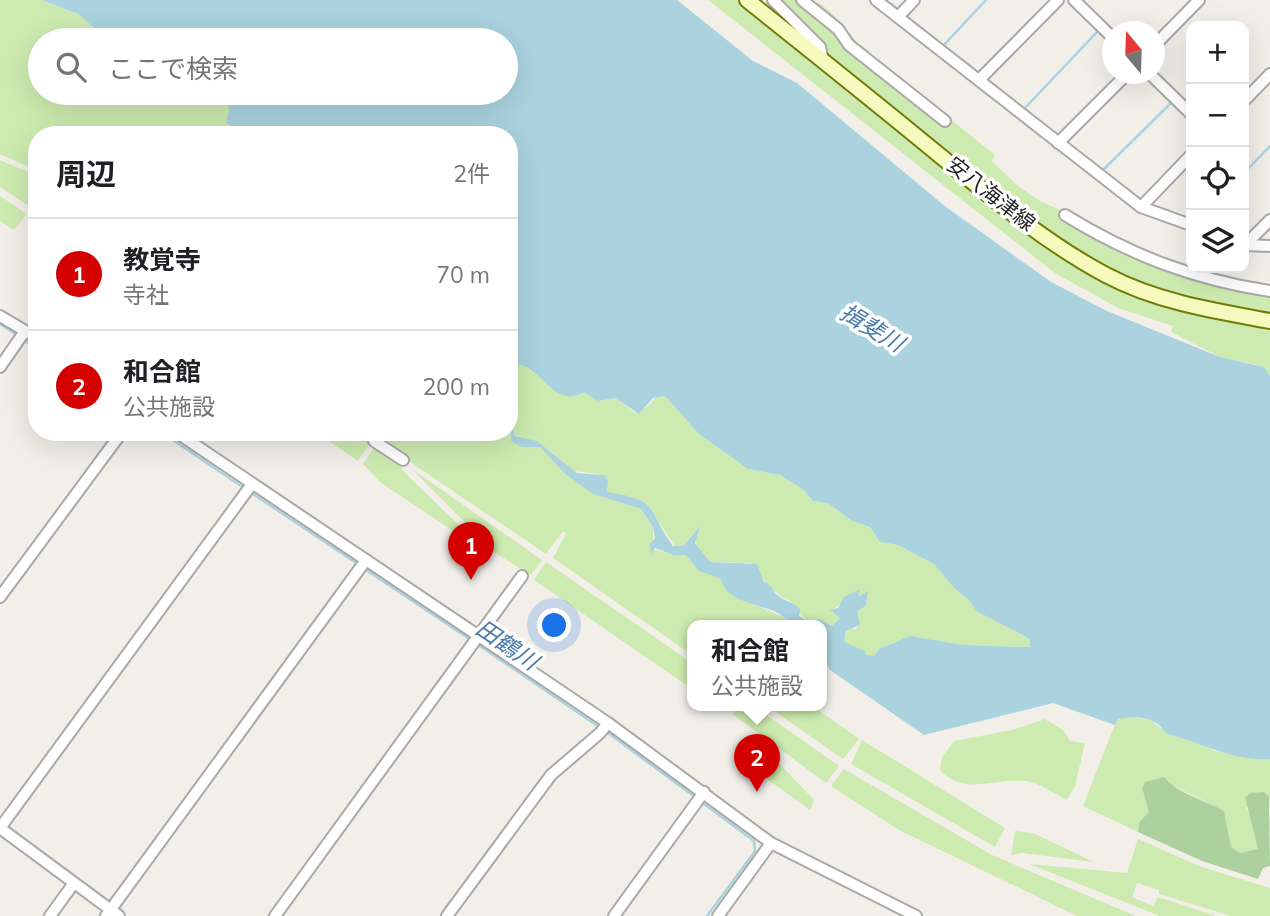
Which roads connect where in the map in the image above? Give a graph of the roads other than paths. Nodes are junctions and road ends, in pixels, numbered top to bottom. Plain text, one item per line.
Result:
1 (747, 0) edge
2 (773, 0) edge
3 (802, 0) edge
4 (876, 0) edge
5 (914, 0) edge
6 (1058, 0) edge
7 (1074, 0) edge
8 (1199, 0) edge
9 (898, 17) junction
10 (1102, 27) edge
11 (1165, 35) edge
12 (823, 61) junction
13 (1270, 74) edge
14 (979, 80) junction
15 (1117, 84) edge
16 (1160, 84) edge
17 (1249, 96) edge
18 (1186, 109) edge
19 (945, 121) dead end
20 (1059, 143) junction
21 (1186, 160) edge
22 (1141, 207) junction
23 (1065, 215) dead end
24 (1270, 220) edge
25 (1186, 223) edge
26 (1249, 241) edge
27 (1249, 245) edge
28 (1270, 246) edge
29 (1270, 290) edge
30 (0, 316) edge
31 (1270, 321) edge
32 (22, 335) junction
33 (28, 336) edge
34 (0, 367) edge
35 (114, 441) edge
36 (188, 441) edge
37 (374, 441) dead end
38 (403, 460) dead end
39 (249, 488) junction
40 (363, 564) junction
41 (522, 576) dead end
42 (0, 597) edge
43 (476, 641) junction
44 (605, 727) junction
45 (701, 796) junction
46 (771, 843) junction
47 (74, 883) junction
48 (112, 914) edge
49 (50, 916) edge
50 (275, 916) edge
51 (447, 916) edge
52 (614, 916) edge
53 (718, 916) edge
54 (916, 916) edge

1 - 12 main road, 安八海津線
2 - 12 street
3 - 19 street
4 - 9 street
5 - 9 street
6 - 14 street
7 - 10 street
8 - 11 street
9 - 14 street
12 - 31 main road, 安八海津線
13 - 17 street
14 - 20 street
15 - 20 street
16 - 18 street
20 - 22 street
21 - 22 street
22 - 25 street
23 - 29 street
24 - 26 street
27 - 28 street
30 - 32 street
32 - 33 street
32 - 34 street
35 - 42 street
36 - 39 street
37 - 38 street
39 - 40 street
39 - 47 street
40 - 43 street
40 - 48 street
41 - 43 street
43 - 44 street
43 - 50 street
44 - 45 street
44 - 51 street
45 - 46 street
45 - 52 street
46 - 53 street
46 - 54 street
47 - 48 street
47 - 49 street

